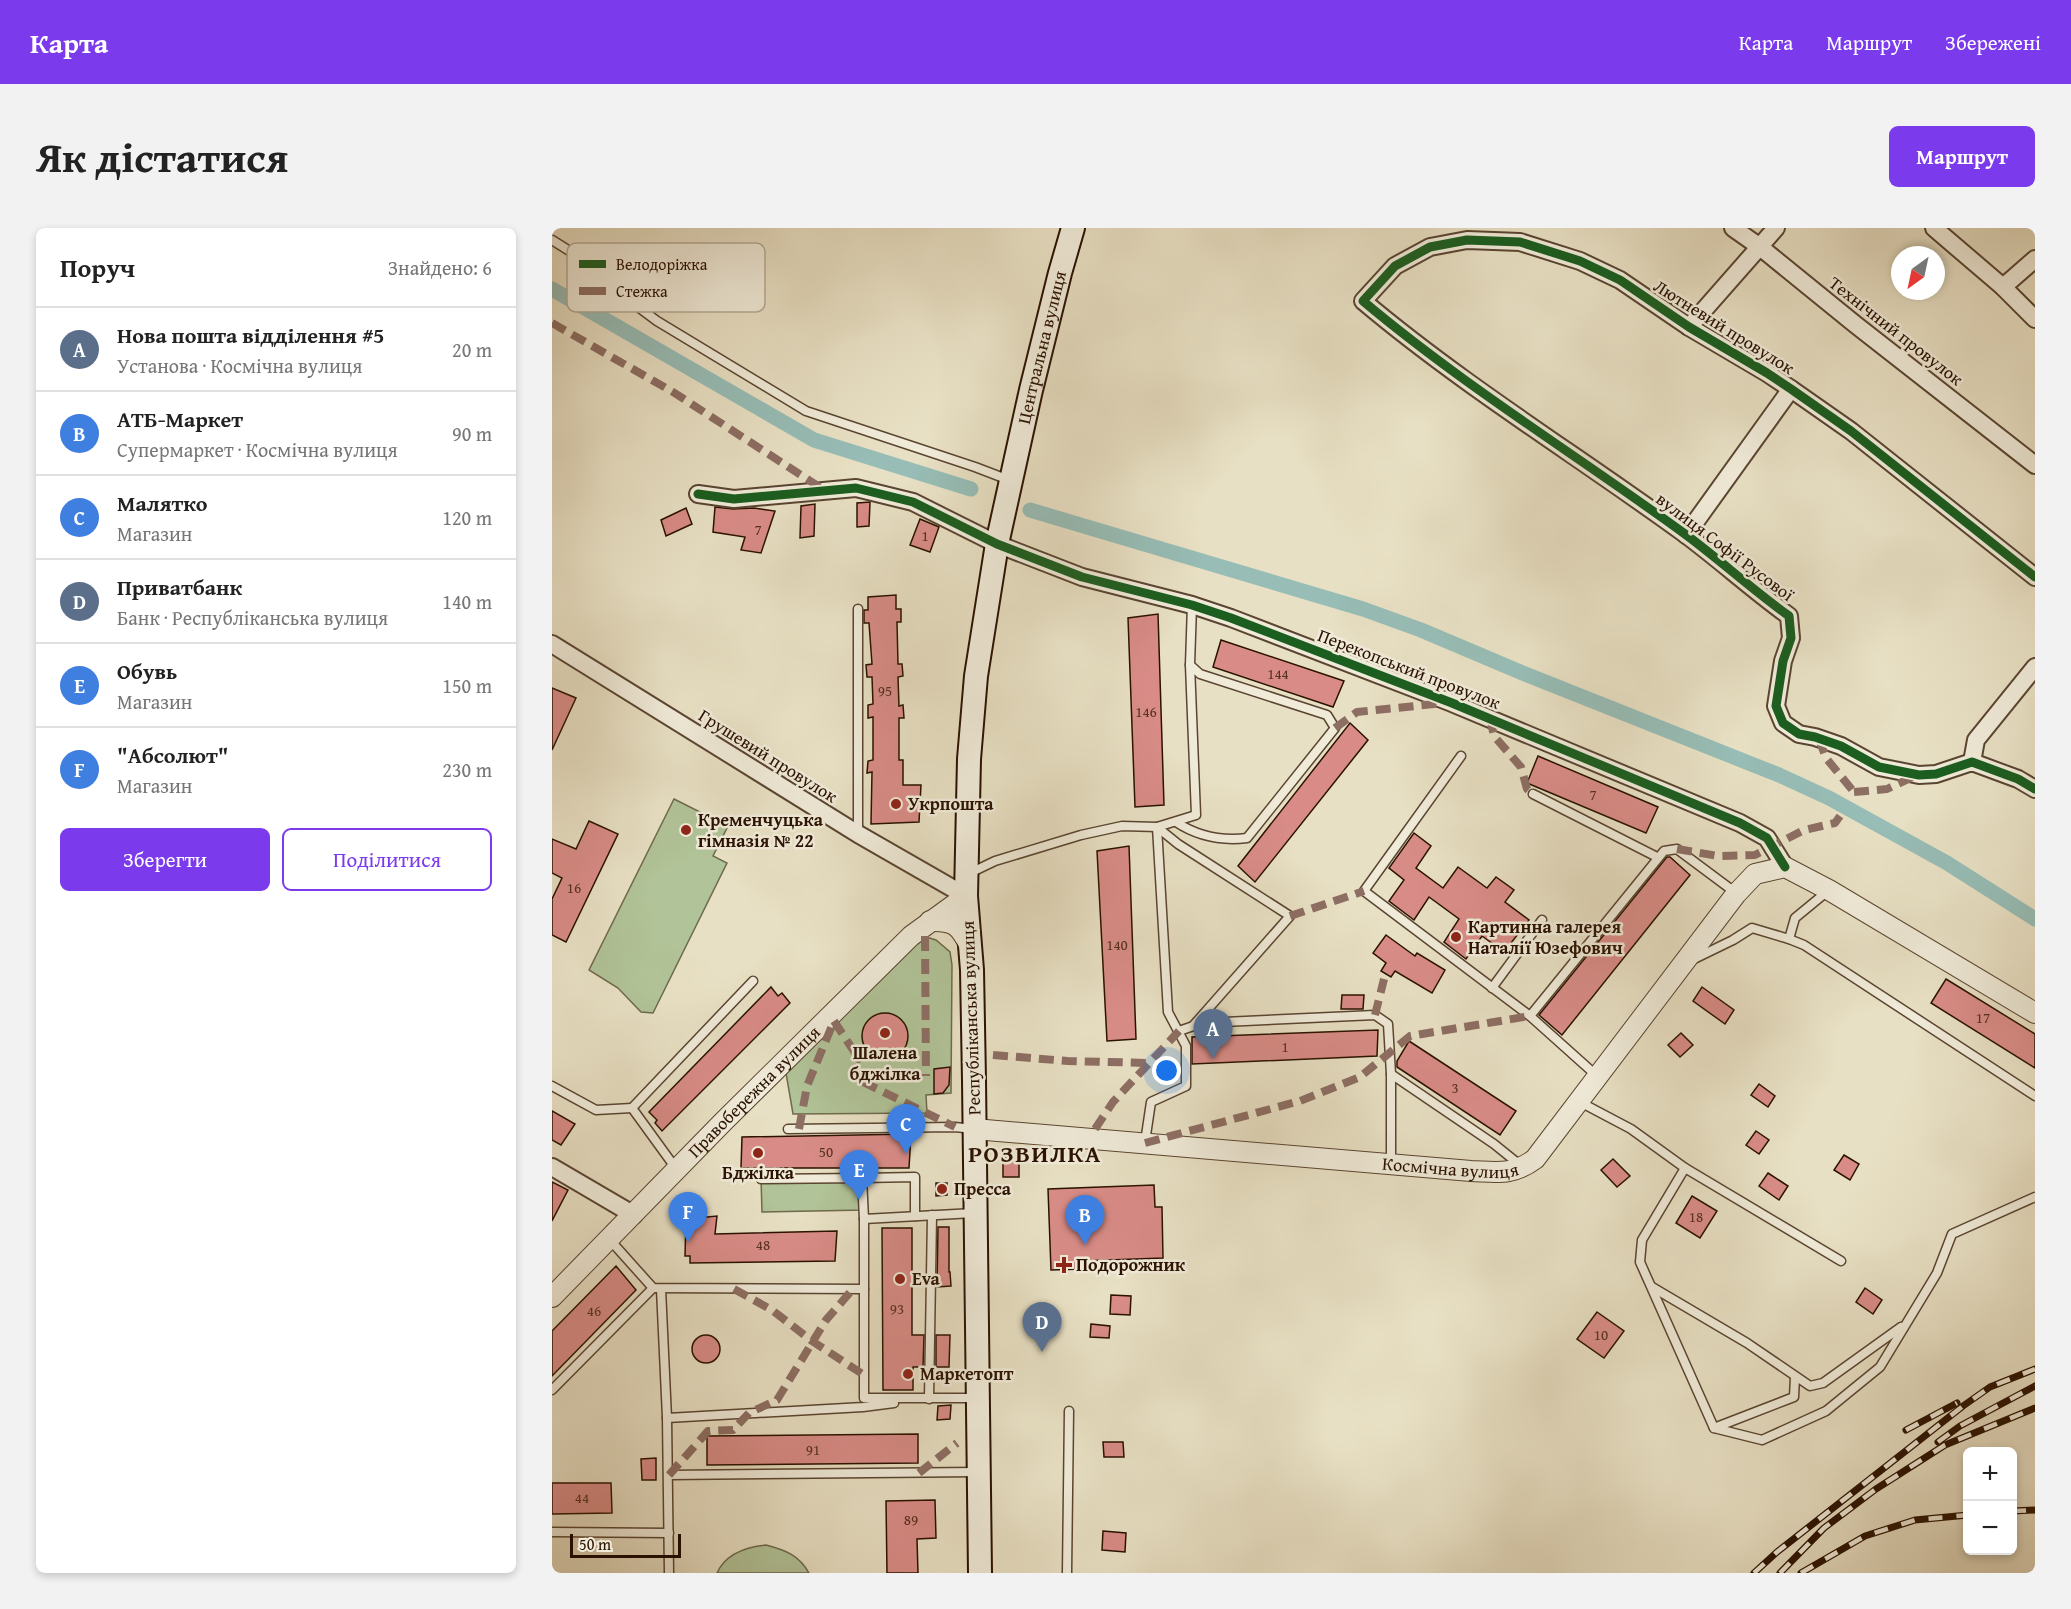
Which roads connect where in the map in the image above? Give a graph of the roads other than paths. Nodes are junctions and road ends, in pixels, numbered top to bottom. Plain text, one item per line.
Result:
1 (1073, 228) edge
2 (1733, 228) edge
3 (1776, 228) edge
4 (1934, 228) edge
5 (552, 240) edge
6 (1760, 247) junction
7 (567, 249) edge
8 (2035, 259) edge
9 (2003, 287) junction
10 (1363, 301) joint
11 (645, 312) edge
12 (2035, 319) edge
13 (1689, 327) junction
14 (1791, 389) junction
15 (2035, 465) edge
16 (1011, 473) junction
17 (698, 494) dead end
18 (1686, 535) junction
19 (997, 544) junction
20 (2035, 577) edge
21 (1192, 605) junction
22 (858, 609) dead end
23 (552, 644) edge
24 (1190, 665) junction
25 (2035, 667) edge
26 (1461, 756) dead end
27 (1972, 762) junction
28 (2035, 789) edge
29 (1533, 794) dead end
30 (1176, 822) junction
31 (1157, 827) junction
32 (858, 834) junction
33 (1657, 857) junction
34 (1785, 867) junction
35 (967, 886) junction
36 (1829, 890) junction
37 (1736, 894) junction
38 (1542, 920) dead end
39 (930, 921) junction
40 (1789, 939) junction
41 (970, 946) junction
42 (1682, 964) junction
43 (753, 981) dead end
44 (1492, 988) junction
45 (2035, 1013) edge
46 (1530, 1016) junction
47 (1193, 1026) junction
48 (1179, 1031) junction
49 (1391, 1074) junction
50 (1597, 1076) junction
51 (552, 1086) edge
52 (2035, 1096) edge
53 (1578, 1101) junction
54 (632, 1108) junction
55 (788, 1129) dead end
56 (974, 1129) junction
57 (1145, 1143) junction
58 (1391, 1164) junction
59 (552, 1167) edge
60 (1523, 1168) junction
61 (1684, 1168) junction
62 (677, 1170) junction
63 (862, 1178) junction
64 (761, 1179) dead end
65 (2035, 1197) edge
66 (976, 1213) junction
67 (634, 1215) junction
68 (932, 1215) junction
69 (915, 1216) junction
70 (864, 1219) junction
71 (610, 1240) junction
72 (1841, 1261) dead end
73 (1652, 1287) junction
74 (657, 1289) junction
75 (864, 1289) junction
76 (552, 1297) edge
77 (1904, 1326) junction
78 (1795, 1377) junction
79 (1810, 1386) junction
80 (552, 1390) edge
81 (1794, 1397) junction
82 (977, 1398) junction
83 (927, 1399) junction
84 (1069, 1411) dead end
85 (668, 1418) junction
86 (1714, 1428) junction
87 (978, 1472) junction
88 (669, 1475) junction
89 (552, 1532) edge
90 (669, 1533) junction
91 (669, 1573) edge
92 (980, 1573) edge
93 (1067, 1573) edge

1 - 16 main road, Центральна вулиця
2 - 6 street, Технічний провулок
3 - 6 street
4 - 9 street
5 - 7 lane
6 - 13 street
6 - 15 street, Технічний провулок
8 - 9 street
9 - 12 street
10 - 13 street, Лютневий провулок
10 - 18 street, вулиця Софії Русової
11 - 16 lane
13 - 14 street, Лютневий провулок
14 - 18 street
14 - 20 street, Лютневий провулок
16 - 19 main road, Республіканська вулиця
17 - 19 street, Перекопський провулок
18 - 27 street, вулиця Софії Русової
19 - 21 street, Перекопський провулок
19 - 35 main road, Республіканська вулиця
21 - 24 lane
21 - 34 street, Перекопський провулок
22 - 32 lane
23 - 32 street, Грушевий провулок
24 - 30 lane
24 - 30 lane
25 - 27 street
26 - 44 lane
27 - 28 street
29 - 33 lane
30 - 31 lane
31 - 35 lane
31 - 47 lane
31 - 48 lane
32 - 35 street, Грушевий провулок
33 - 37 lane
33 - 46 lane
34 - 36 street
34 - 37 street, Космічна вулиця
35 - 39 street, Правобережна вулиця
35 - 41 main road, Республіканська вулиця
36 - 40 lane
36 - 45 street
37 - 42 street, Космічна вулиця
38 - 44 lane
39 - 41 street
39 - 62 street, Правобережна вулиця
40 - 42 lane
40 - 52 lane
41 - 56 main road, Республіканська вулиця
42 - 50 street, Космічна вулиця
43 - 54 lane
44 - 46 lane
46 - 50 lane
47 - 48 lane
47 - 49 lane
48 - 57 lane
49 - 58 lane
49 - 60 lane
50 - 53 street, Космічна вулиця
51 - 54 lane
53 - 60 street, Космічна вулиця
53 - 61 lane
54 - 62 lane
55 - 56 lane
56 - 57 street, Космічна вулиця
56 - 66 main road, Республіканська вулиця
57 - 58 street, Космічна вулиця
58 - 60 street, Космічна вулиця
59 - 67 street
61 - 72 lane
61 - 73 lane
62 - 67 street, Правобережна вулиця
63 - 64 lane
63 - 69 lane
63 - 70 lane
65 - 77 lane
66 - 68 lane
66 - 82 main road, Республіканська вулиця
67 - 71 street, Правобережна вулиця
68 - 69 lane
68 - 83 lane
69 - 70 lane
70 - 75 lane
71 - 74 lane
71 - 76 street, Правобережна вулиця
73 - 78 lane
73 - 86 lane
74 - 75 lane
74 - 80 lane
74 - 85 lane
75 - 83 lane
77 - 79 lane
77 - 86 lane
78 - 79 lane
78 - 81 lane
79 - 81 lane
81 - 86 lane
82 - 83 lane
82 - 87 main road, Республіканська вулиця
83 - 85 lane
84 - 93 lane
85 - 88 lane
87 - 88 lane
87 - 92 main road, Республіканська вулиця
88 - 90 lane
89 - 90 lane
90 - 91 lane

